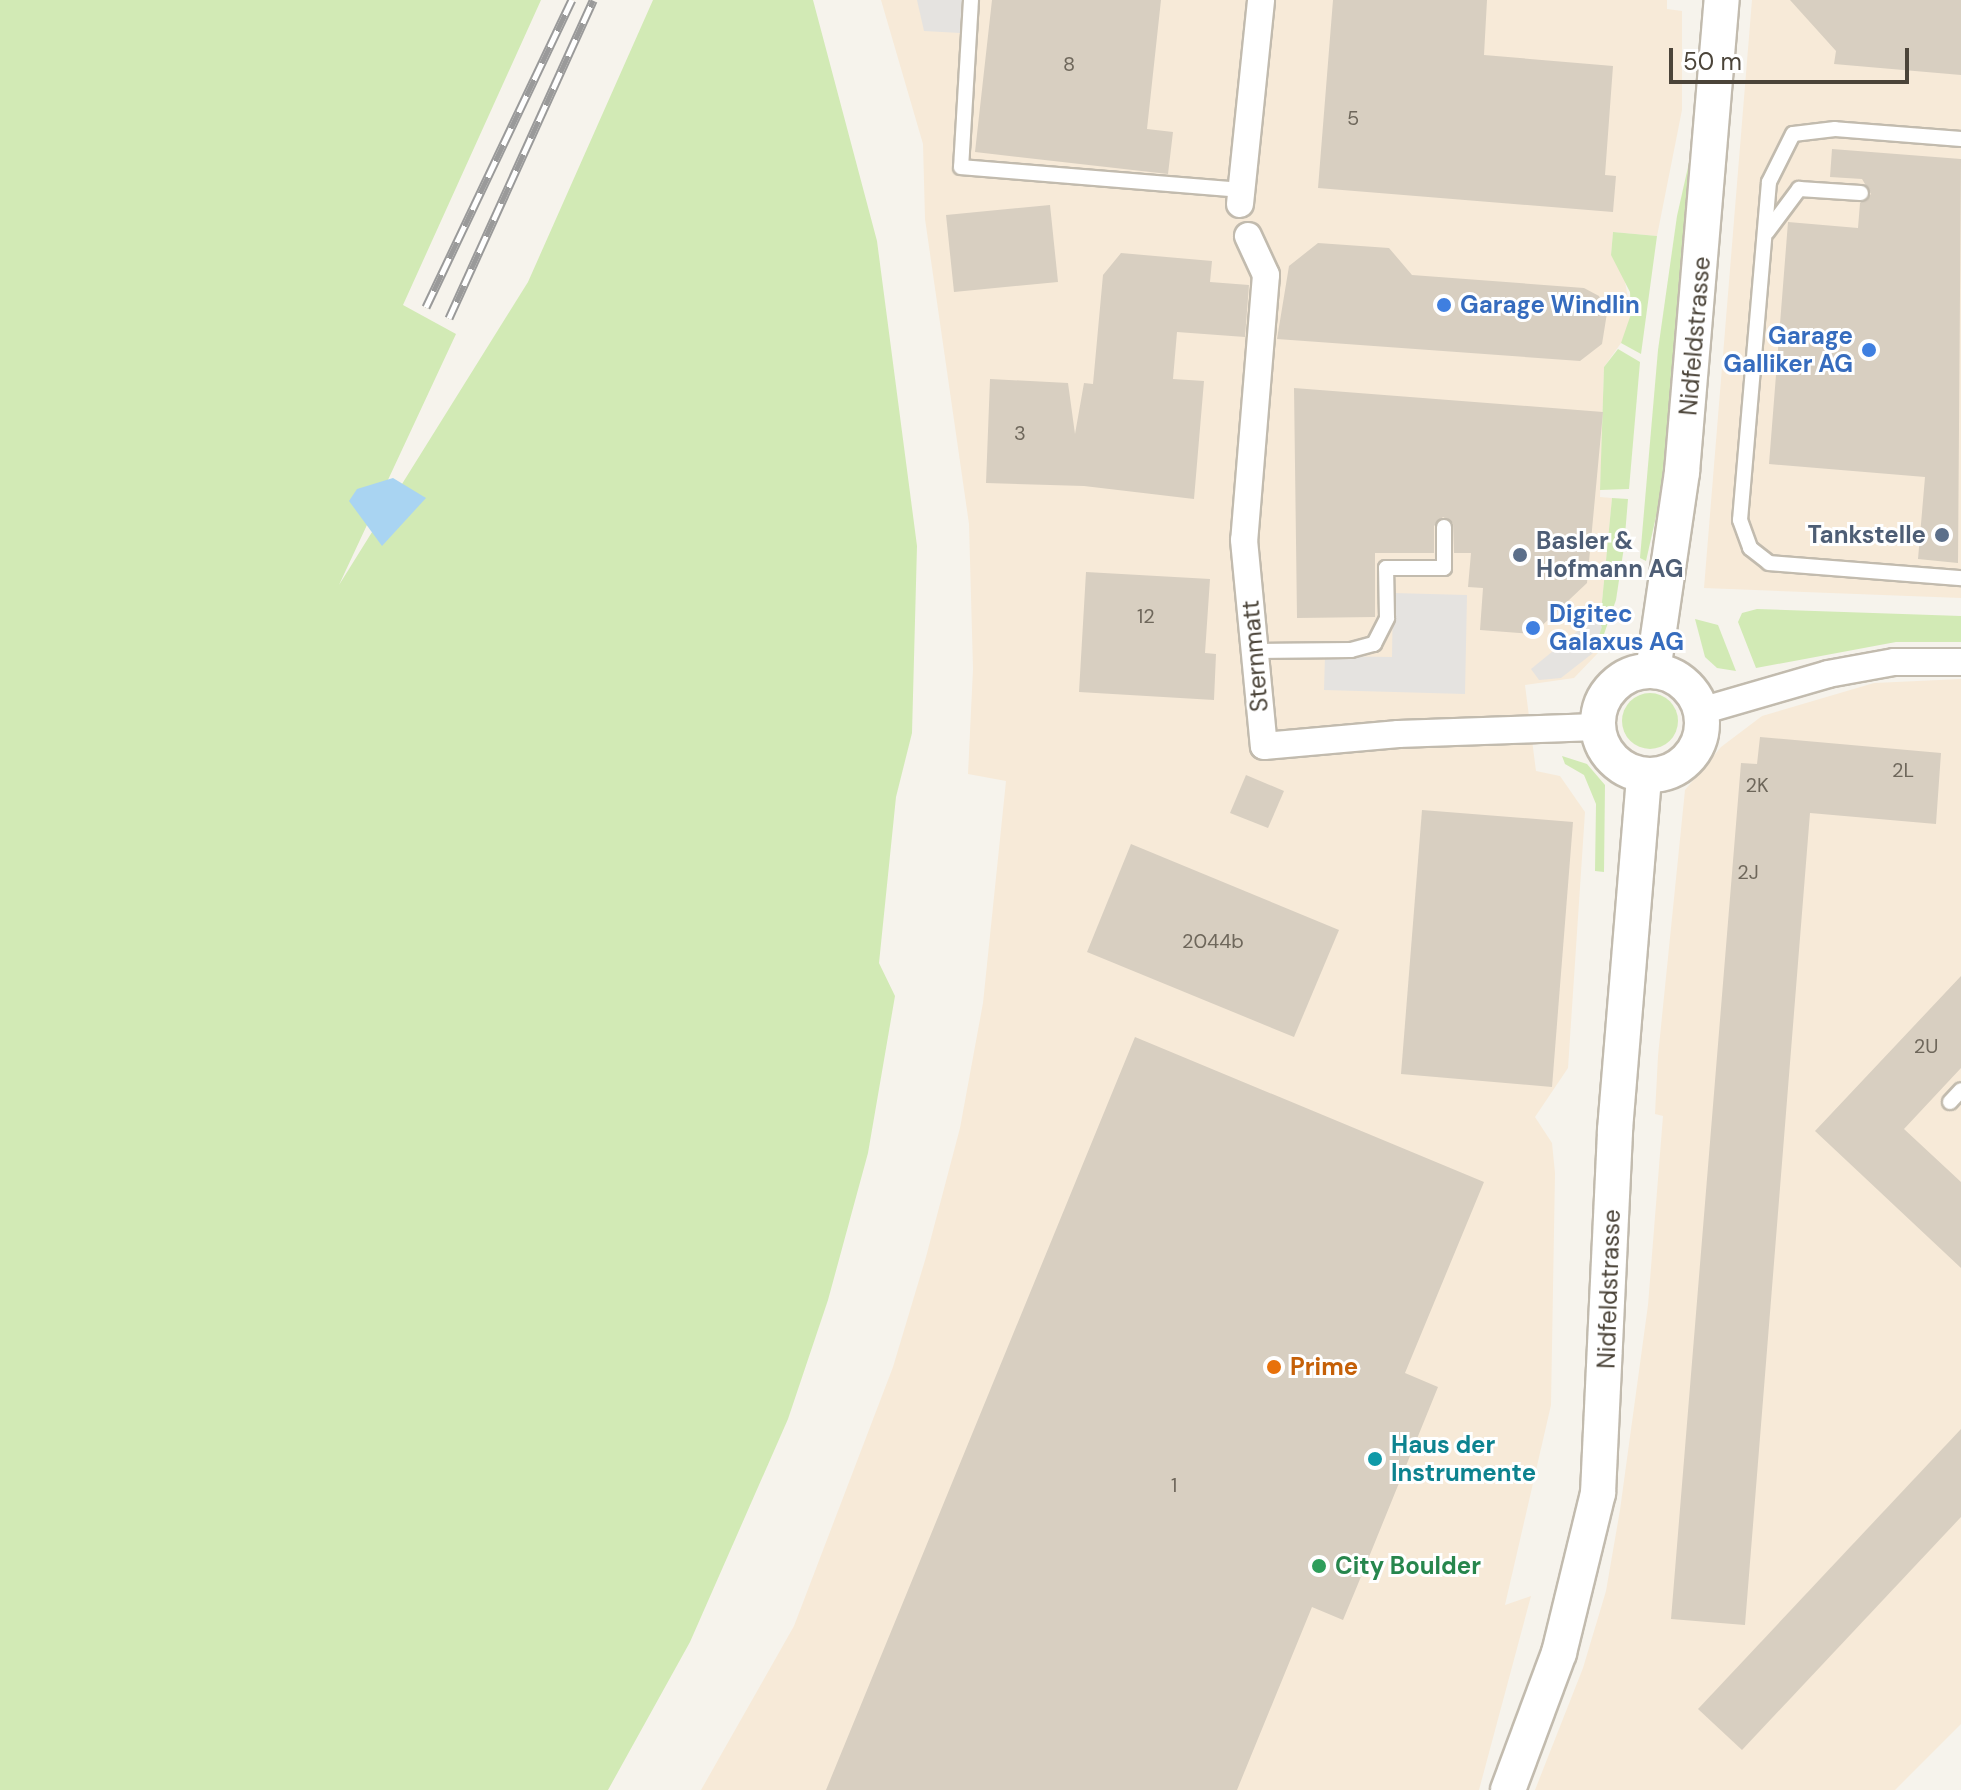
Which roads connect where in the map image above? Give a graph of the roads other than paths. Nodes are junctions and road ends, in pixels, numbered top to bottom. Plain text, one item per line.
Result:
1 (971, 0) edge
2 (1261, 0) edge
3 (1722, 0) edge
4 (1961, 139) edge
5 (1861, 193) dead end
6 (1241, 197) joint
7 (1248, 236) dead end
8 (1765, 236) junction
9 (1444, 527) dead end
10 (1961, 578) edge
11 (1255, 651) junction
12 (1961, 662) edge
13 (1653, 671) junction
14 (1701, 711) junction
15 (1597, 727) junction
16 (1644, 775) junction
17 (1961, 1090) edge
18 (1950, 1102) dead end
19 (1508, 1790) edge

1 - 6 lane
2 - 6 street
3 - 13 street, Nidfeldstrasse
4 - 8 lane
5 - 8 lane
7 - 11 street, Sternmatt
8 - 10 lane
9 - 11 lane
11 - 15 street, Sternmatt
12 - 14 street
13 - 14 street
13 - 15 street
14 - 16 street
15 - 16 street
16 - 19 street, Nidfeldstrasse
17 - 18 lane

